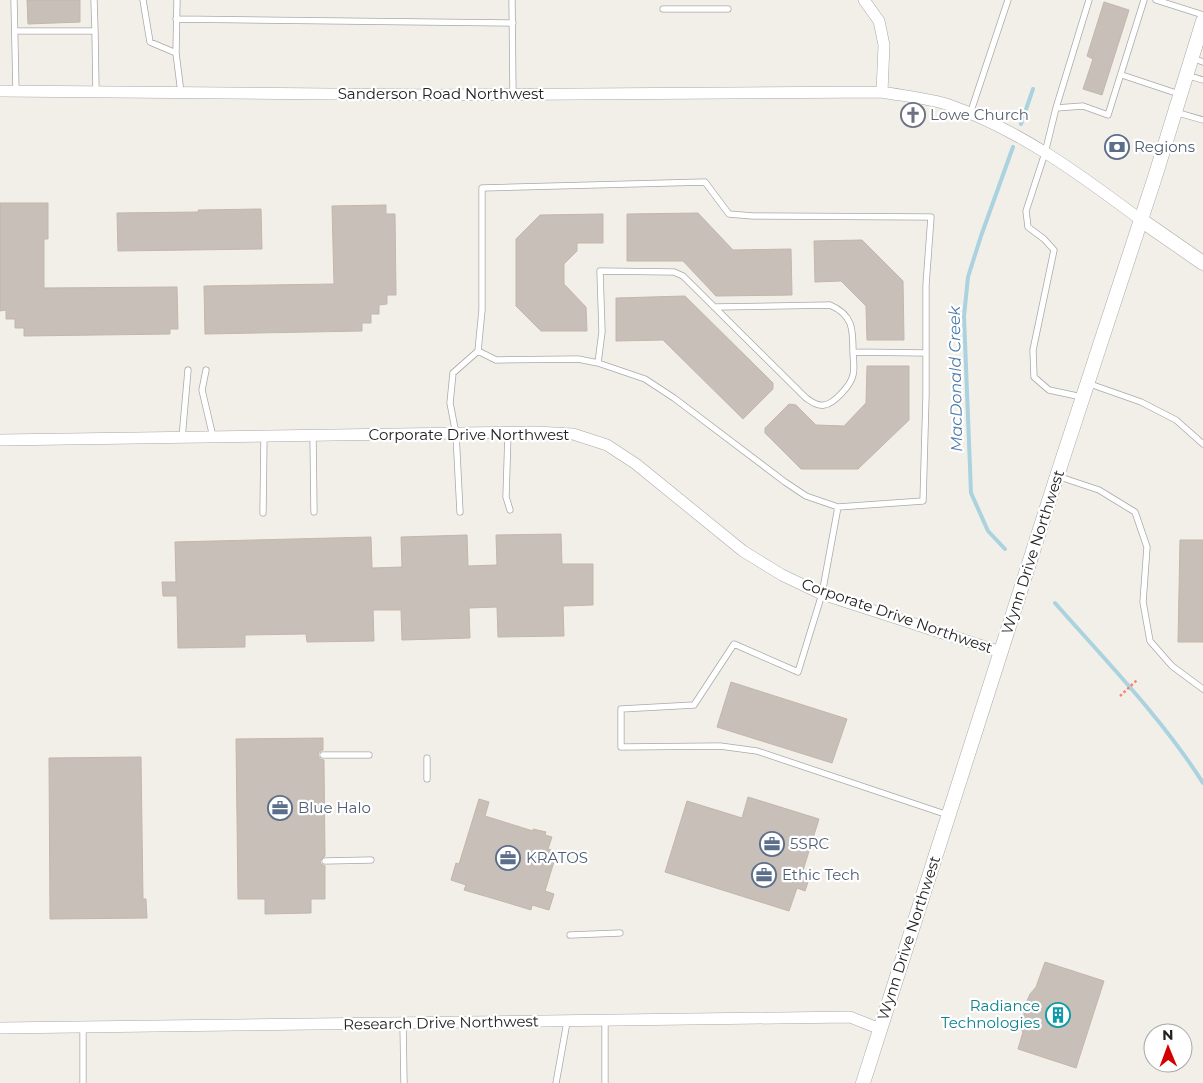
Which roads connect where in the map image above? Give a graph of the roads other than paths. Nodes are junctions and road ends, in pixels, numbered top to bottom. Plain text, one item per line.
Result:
1 (14, 0) edge
2 (94, 0) edge
3 (143, 0) edge
4 (176, 0) edge
5 (512, 0) edge
6 (864, 0) edge
7 (1008, 0) edge
8 (1089, 0) edge
9 (1144, 0) edge
10 (1156, 0) edge
11 (663, 9) dead end
12 (728, 10) dead end
13 (1203, 15) edge
14 (176, 19) junction
15 (1203, 21) edge
16 (512, 23) junction
17 (15, 31) junction
18 (95, 31) junction
19 (176, 53) junction
20 (1197, 60) edge
21 (1122, 75) junction
22 (1186, 75) junction
23 (1203, 80) edge
24 (0, 91) edge
25 (16, 91) junction
26 (96, 92) junction
27 (882, 92) junction
28 (181, 93) junction
29 (513, 94) junction
30 (1180, 94) junction
31 (1056, 108) junction
32 (1175, 112) junction
33 (970, 114) junction
34 (1203, 120) edge
35 (1045, 153) junction
36 (1141, 220) junction
37 (1203, 263) edge
38 (714, 306) junction
39 (478, 351) junction
40 (853, 352) junction
41 (926, 353) junction
42 (598, 363) junction
43 (188, 370) dead end
44 (206, 370) dead end
45 (1085, 390) junction
46 (508, 432) junction
47 (456, 434) junction
48 (264, 436) junction
49 (313, 436) junction
50 (213, 437) junction
51 (182, 438) junction
52 (0, 440) edge
53 (1203, 444) edge
54 (1057, 476) junction
55 (838, 507) junction
56 (510, 510) dead end
57 (264, 512) dead end
58 (314, 512) dead end
59 (460, 512) dead end
60 (822, 594) junction
61 (1001, 652) junction
62 (1203, 689) edge
63 (324, 755) dead end
64 (370, 755) dead end
65 (427, 758) dead end
66 (427, 779) dead end
67 (948, 815) junction
68 (371, 860) dead end
69 (325, 861) dead end
70 (620, 933) dead end
71 (570, 935) dead end
72 (605, 1021) junction
73 (567, 1022) junction
74 (403, 1024) junction
75 (83, 1027) junction
76 (0, 1028) edge
77 (880, 1029) junction
78 (83, 1083) edge
79 (404, 1083) edge
80 (556, 1083) edge
81 (605, 1083) edge
82 (863, 1083) edge

1 - 17 lane
2 - 18 lane
3 - 19 lane
4 - 14 lane
5 - 16 lane
6 - 27 street
7 - 33 lane
8 - 31 lane
9 - 21 lane
10 - 13 lane
11 - 12 lane
14 - 16 lane
14 - 19 lane
15 - 20 street, Wynn Drive Northwest
16 - 29 lane
17 - 18 lane
17 - 25 lane
18 - 26 lane
19 - 28 lane
20 - 22 street, Wynn Drive Northwest
21 - 30 lane
21 - 31 lane
22 - 23 lane
22 - 30 street, Wynn Drive Northwest
24 - 25 street, Sanderson Road Northwest
25 - 26 street, Sanderson Road Northwest
26 - 28 street, Sanderson Road Northwest
27 - 29 street, Sanderson Road Northwest
27 - 33 street, Sanderson Road Northwest
28 - 29 street, Sanderson Road Northwest
30 - 32 street, Wynn Drive Northwest
31 - 35 lane
32 - 34 lane
32 - 36 street, Wynn Drive Northwest
33 - 35 street, Sanderson Road Northwest
35 - 36 street, Sanderson Road Northwest
35 - 45 lane
36 - 37 street
36 - 45 street, Wynn Drive Northwest
38 - 40 lane
38 - 40 lane
38 - 42 lane
39 - 41 lane
39 - 42 lane
39 - 47 lane
40 - 41 lane
41 - 55 lane
42 - 55 lane
43 - 51 lane
44 - 50 lane
45 - 53 lane
45 - 54 street, Wynn Drive Northwest
46 - 47 street, Corporate Drive Northwest
46 - 56 lane
46 - 60 street, Corporate Drive Northwest
47 - 49 street, Corporate Drive Northwest
47 - 59 lane
48 - 49 street, Corporate Drive Northwest
48 - 50 street, Corporate Drive Northwest
48 - 57 lane
49 - 58 lane
50 - 51 street, Corporate Drive Northwest
51 - 52 street, Corporate Drive Northwest
54 - 61 street, Wynn Drive Northwest
54 - 62 lane
55 - 60 lane
60 - 61 street, Corporate Drive Northwest
60 - 67 lane
61 - 67 street, Wynn Drive Northwest
63 - 64 lane
65 - 66 lane
67 - 77 street, Wynn Drive Northwest
68 - 69 lane
70 - 71 lane
72 - 73 street, Research Drive Northwest
72 - 77 street, Research Drive Northwest
72 - 81 lane
73 - 74 street, Research Drive Northwest
73 - 80 lane
74 - 75 street, Research Drive Northwest
74 - 79 lane
75 - 76 street, Research Drive Northwest
75 - 78 lane
77 - 82 street, Wynn Drive Northwest

